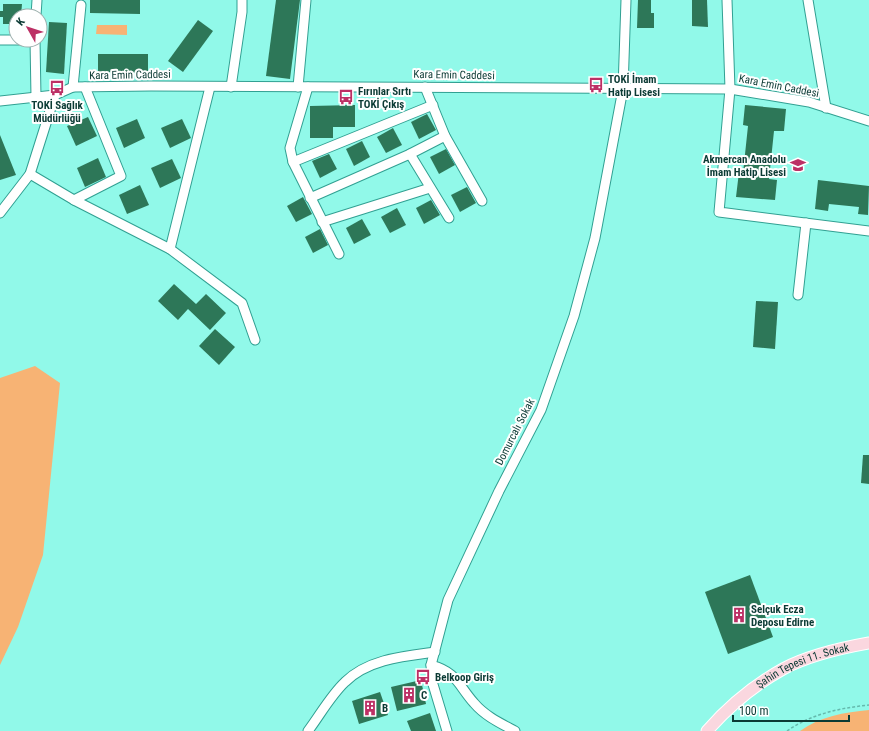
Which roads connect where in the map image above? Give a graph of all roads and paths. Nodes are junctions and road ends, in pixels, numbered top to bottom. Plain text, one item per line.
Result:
1 (242, 0) edge
2 (306, 0) edge
3 (626, 0) edge
4 (727, 0) edge
5 (808, 0) edge
6 (81, 5) dead end
7 (35, 48) edge
8 (298, 86) junction
9 (73, 87) junction
10 (210, 87) junction
11 (231, 87) junction
12 (308, 87) junction
13 (425, 87) junction
14 (85, 88) junction
15 (622, 89) junction
16 (730, 89) junction
17 (55, 95) junction
18 (36, 96) junction
19 (0, 99) edge
20 (433, 105) junction
21 (826, 108) junction
22 (869, 121) edge
23 (445, 136) junction
24 (410, 154) junction
25 (293, 162) junction
26 (30, 174) junction
27 (430, 188) junction
28 (310, 198) junction
29 (74, 200) junction
30 (482, 201) dead end
31 (0, 213) edge
32 (449, 218) dead end
33 (322, 222) junction
34 (806, 223) junction
35 (869, 231) edge
36 (170, 249) junction
37 (339, 254) dead end
38 (798, 295) dead end
39 (255, 340) dead end
40 (869, 643) edge
41 (435, 652) junction
42 (431, 665) junction
43 (869, 705) edge
44 (308, 731) edge
45 (447, 731) edge
46 (515, 731) edge
47 (707, 731) edge
48 (787, 731) edge

1 - 11 street
2 - 8 street
3 - 15 street, Domurcalı Sokak
4 - 16 street
5 - 21 street
6 - 9 street
7 - 18 street
8 - 11 street, Kara Emin Caddesi
8 - 12 street, Kara Emin Caddesi
9 - 14 street, Kara Emin Caddesi
9 - 17 street, Kara Emin Caddesi
10 - 11 street, Kara Emin Caddesi
10 - 14 street, Kara Emin Caddesi
10 - 36 street
12 - 13 street, Kara Emin Caddesi
12 - 25 street
13 - 15 street, Kara Emin Caddesi
13 - 20 street
14 - 29 street
15 - 16 street, Kara Emin Caddesi
15 - 41 street, Domurcalı Sokak
16 - 21 street, Kara Emin Caddesi
16 - 34 street
17 - 18 street, Kara Emin Caddesi
17 - 26 street
18 - 19 street, Kara Emin Caddesi
20 - 23 street
20 - 25 street
21 - 22 street, Kara Emin Caddesi
23 - 24 street
23 - 30 street
24 - 27 street
24 - 28 street
25 - 28 street
26 - 29 street
26 - 31 street
27 - 32 street
27 - 33 street
28 - 33 street
29 - 36 street
33 - 37 street
34 - 35 street
34 - 38 street
36 - 39 street
40 - 47 main road, Şahin Tepesi 11. Sokak
41 - 42 street, Domurcalı Sokak
41 - 44 street
42 - 45 street, Domurcalı Sokak
42 - 46 street
43 - 48 path

